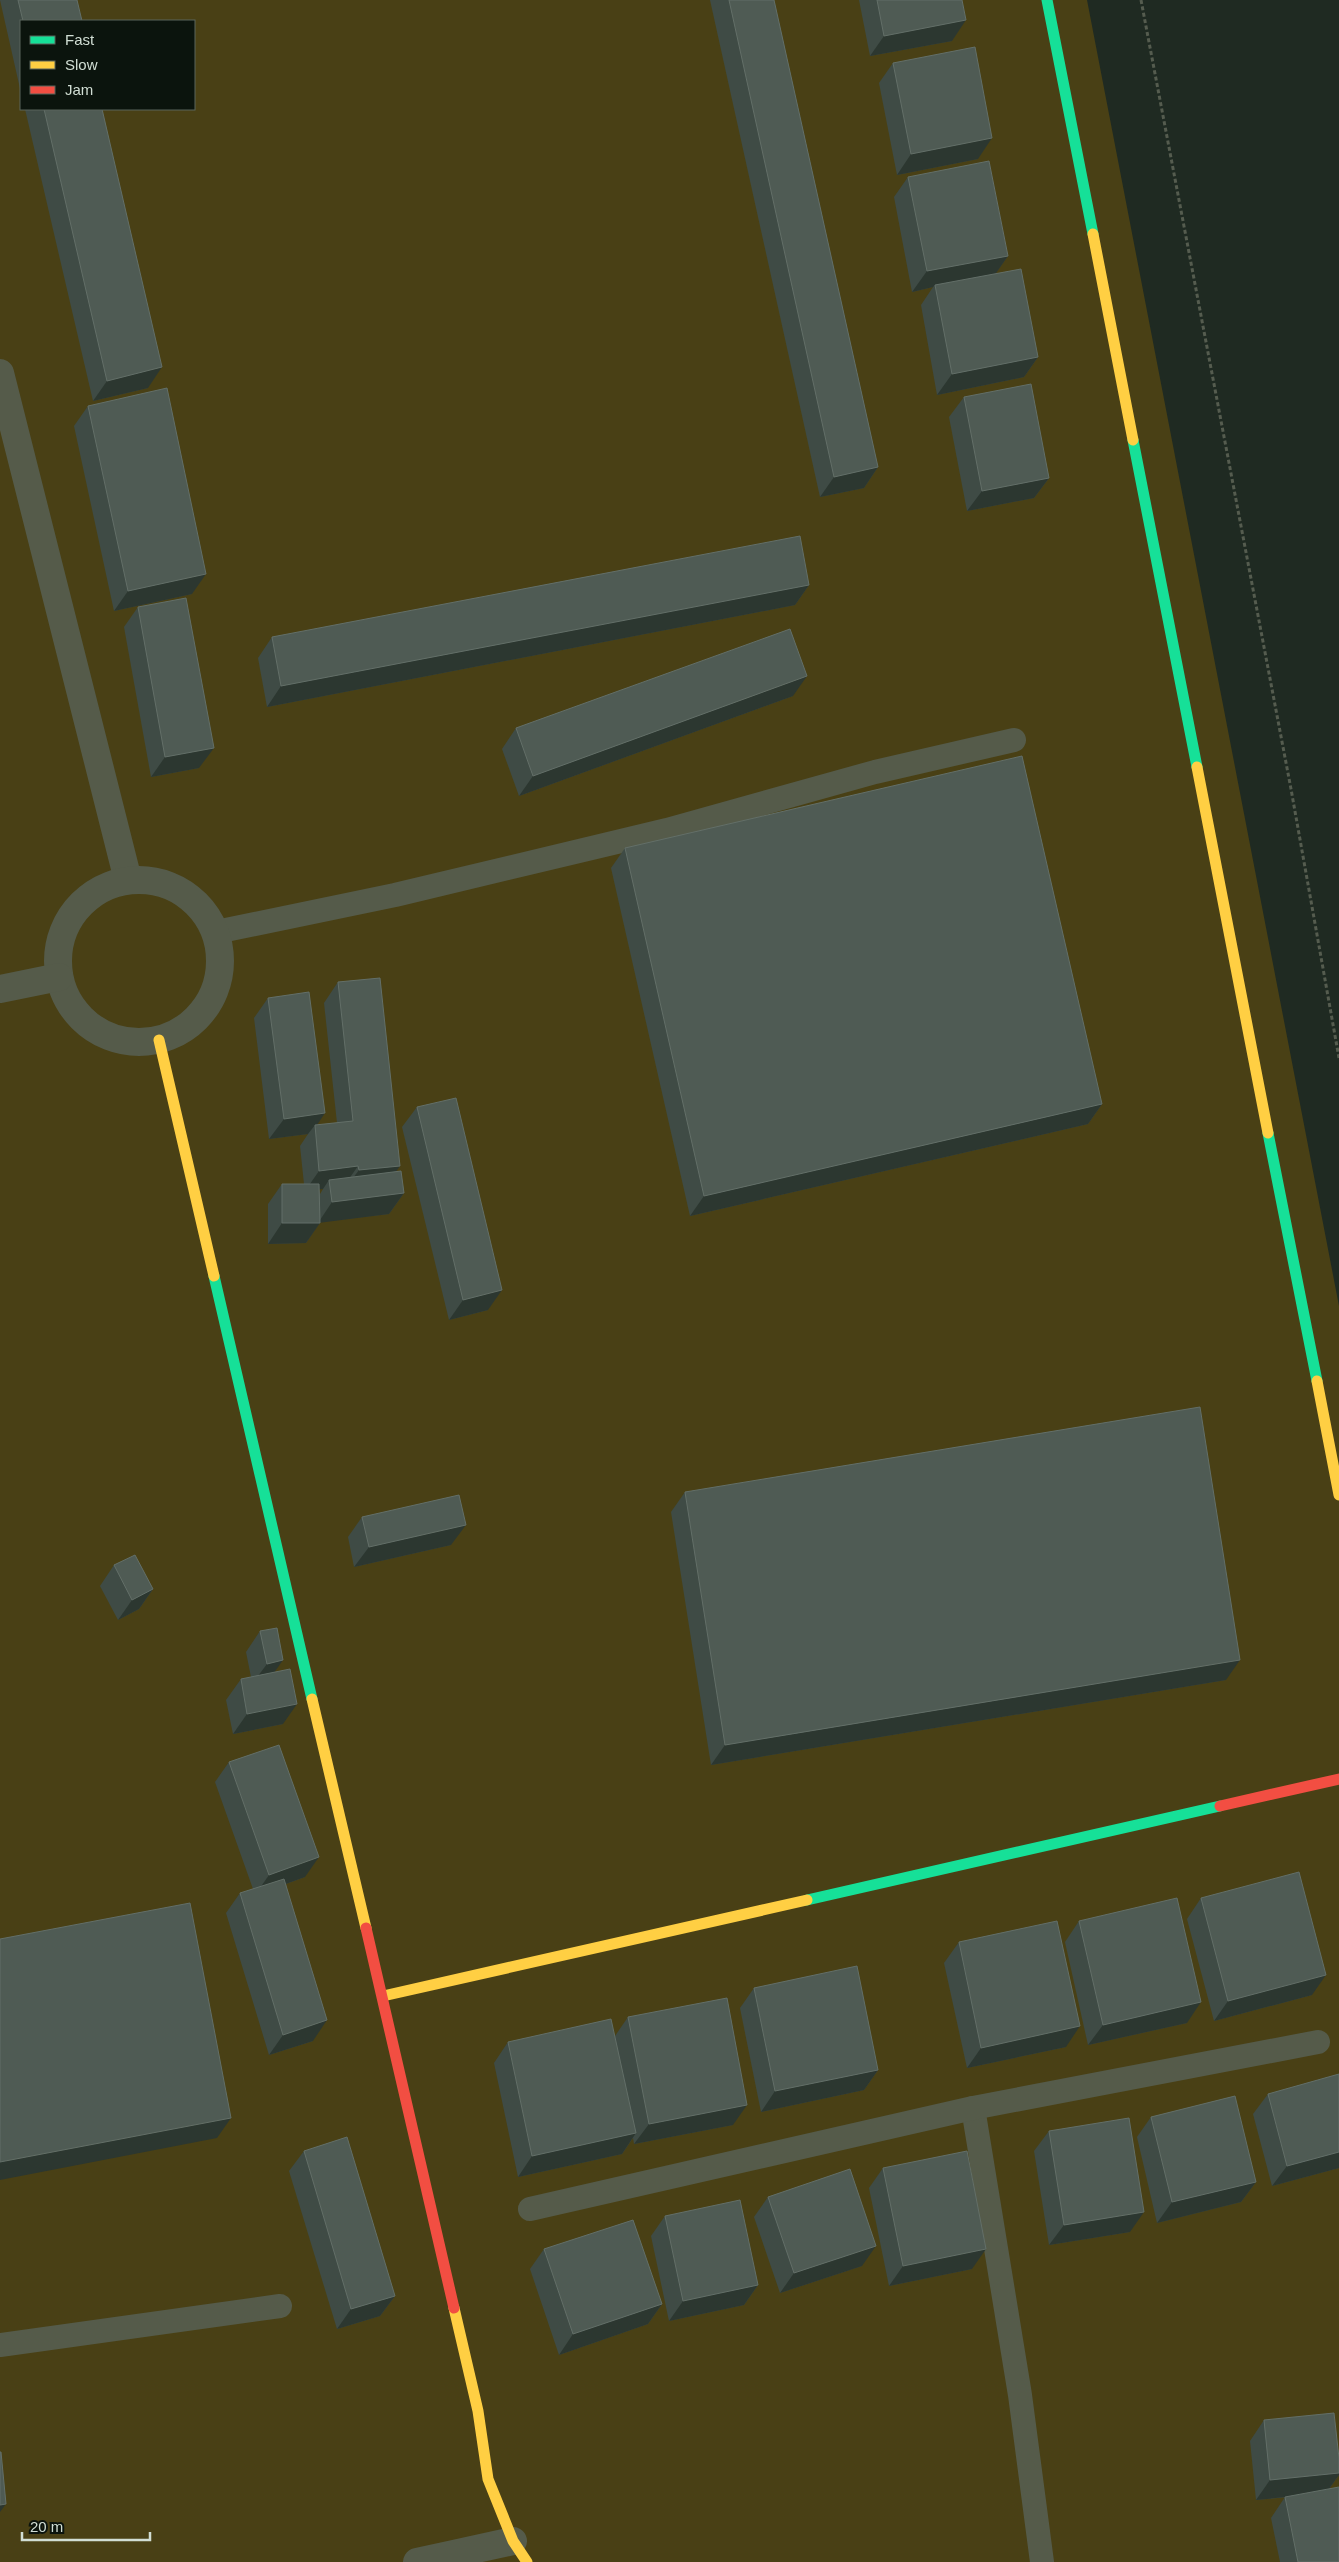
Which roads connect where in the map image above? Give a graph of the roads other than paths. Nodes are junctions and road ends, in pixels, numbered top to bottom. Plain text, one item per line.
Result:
1 (1046, 0) edge
2 (0, 374) edge
3 (1014, 740) dead end
4 (128, 880) junction
5 (216, 932) junction
6 (59, 977) junction
7 (0, 989) edge
8 (159, 1040) junction
9 (1339, 1495) edge
10 (1339, 1779) edge
11 (383, 1996) junction
12 (1318, 2042) dead end
13 (973, 2108) junction
14 (530, 2209) dead end
15 (280, 2306) dead end
16 (0, 2345) edge
17 (520, 2551) edge
18 (416, 2562) edge
19 (1042, 2562) edge

1 - 9 street
2 - 4 street
3 - 5 lane
4 - 5 street
4 - 6 street
5 - 8 street
6 - 7 street
6 - 8 street
8 - 11 street
10 - 11 street
11 - 17 street
12 - 13 lane
13 - 14 lane
13 - 19 lane
15 - 16 lane
17 - 18 street

